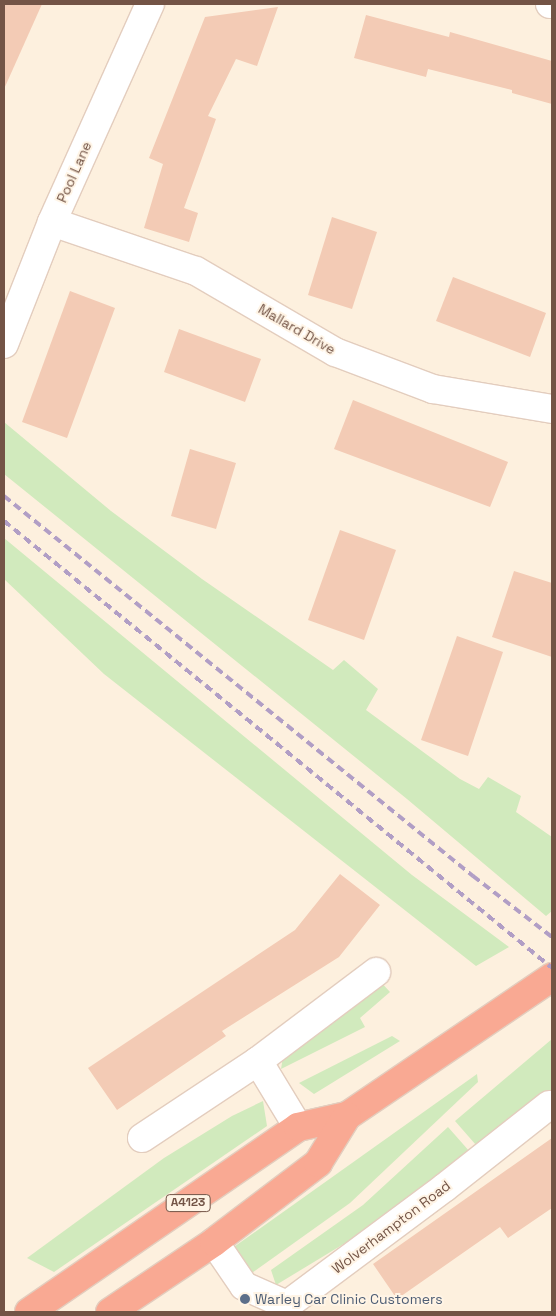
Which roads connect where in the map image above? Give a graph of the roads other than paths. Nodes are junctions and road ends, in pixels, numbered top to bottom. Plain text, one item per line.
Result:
1 (150, 4) edge
2 (52, 222) junction
3 (4, 344) edge
4 (552, 409) edge
5 (376, 972) dead end
6 (552, 977) edge
7 (258, 1061) junction
8 (549, 1105) dead end
9 (347, 1116) junction
10 (298, 1127) junction
11 (142, 1138) dead end
12 (214, 1242) junction
13 (29, 1312) edge
14 (110, 1312) edge

1 - 2 street, Pool Lane
2 - 3 street, Pool Lane
2 - 4 street, Mallard Drive
5 - 7 street
6 - 9 highway, A4123
7 - 10 street
7 - 11 street
8 - 12 street, Wolverhampton Road
9 - 10 highway, A4123
9 - 12 highway, A4123
10 - 13 highway, A4123
12 - 14 highway, A4123

